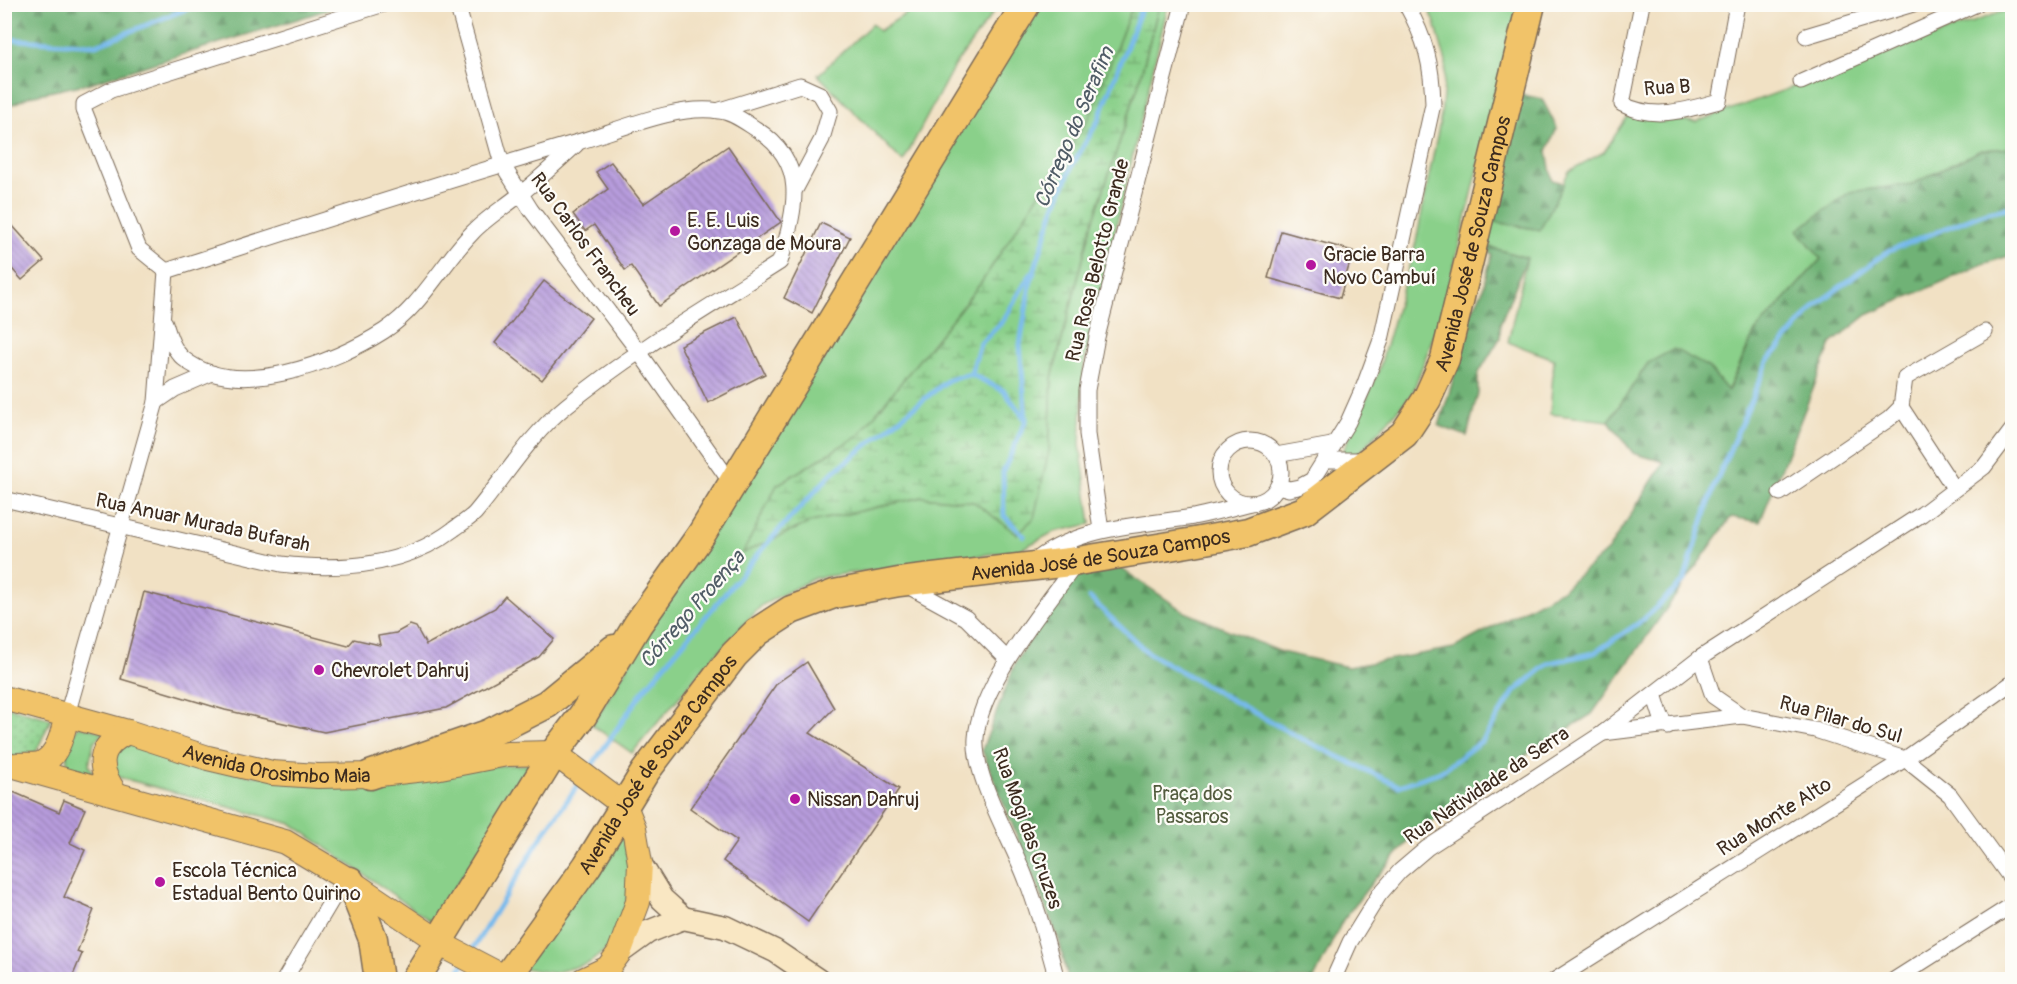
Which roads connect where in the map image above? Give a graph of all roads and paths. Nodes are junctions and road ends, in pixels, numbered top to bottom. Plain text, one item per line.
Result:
1 (384, 4) edge
2 (458, 4) edge
3 (1026, 4) edge
4 (1183, 4) edge
5 (1406, 4) edge
6 (1531, 4) edge
7 (1642, 4) edge
8 (1737, 4) edge
9 (1913, 4) edge
10 (1977, 4) edge
11 (1806, 36) dead end
12 (1801, 82) dead end
13 (720, 111) junction
14 (580, 141) junction
15 (502, 164) junction
16 (796, 188) junction
17 (521, 193) junction
18 (166, 271) junction
19 (163, 317) junction
20 (1985, 332) dead end
21 (639, 352) junction
22 (212, 373) junction
23 (156, 402) junction
24 (1901, 407) junction
25 (2013, 430) edge
26 (1329, 453) junction
27 (1276, 455) junction
28 (1370, 460) junction
29 (732, 484) junction
30 (1278, 486) junction
31 (1954, 488) junction
32 (1228, 494) junction
33 (1780, 494) dead end
34 (4, 499) edge
35 (1251, 503) junction
36 (1192, 517) junction
37 (121, 527) junction
38 (1101, 530) junction
39 (1078, 561) junction
40 (1027, 568) junction
41 (899, 582) junction
42 (638, 624) junction
43 (1700, 658) junction
44 (1007, 659) junction
45 (2013, 683) edge
46 (1654, 694) junction
47 (4, 698) edge
48 (67, 715) junction
49 (1742, 716) junction
50 (1668, 727) junction
51 (128, 732) junction
52 (1603, 733) junction
53 (561, 758) junction
54 (1905, 759) junction
55 (8, 764) edge
56 (370, 775) junction
57 (116, 794) junction
58 (625, 806) junction
59 (640, 863) junction
60 (347, 880) junction
61 (2013, 880) edge
62 (2013, 905) edge
63 (683, 918) junction
64 (444, 945) junction
65 (619, 953) junction
66 (506, 977) edge
67 (284, 980) edge
68 (379, 980) edge
69 (415, 980) edge
70 (583, 980) edge
71 (818, 980) edge
72 (1057, 980) edge
73 (1333, 980) edge
74 (1555, 980) edge
75 (1894, 980) edge

1 - 18 street
2 - 15 street, Rua Carlos Francheu
3 - 29 highway
4 - 38 street, Rua Rosa Belotto Grande
5 - 26 street
6 - 28 highway, Avenida José de Souza Campos
7 - 8 street, Rua B
9 - 11 street
10 - 12 street
13 - 14 street, Rua Anuar Murada Bufarah
13 - 16 street, Rua Anuar Murada Bufarah
13 - 16 street
14 - 15 street, Rua Anuar Murada Bufarah
14 - 17 street, Rua Anuar Murada Bufarah
15 - 17 street, Rua Carlos Francheu
15 - 18 street, Rua Anuar Murada Bufarah
16 - 21 street, Rua Anuar Murada Bufarah
17 - 21 street, Rua Carlos Francheu
17 - 22 street, Rua Anuar Murada Bufarah
18 - 19 street
19 - 22 street
19 - 23 street
20 - 24 street
21 - 29 street, Rua Carlos Francheu
21 - 37 street, Rua Anuar Murada Bufarah
22 - 23 street
23 - 37 street
24 - 31 street
24 - 33 street
25 - 31 street, Rua Natividade da Serra
26 - 27 street
26 - 28 street
26 - 30 street
27 - 30 street
27 - 32 street
28 - 39 highway, Avenida José de Souza Campos
29 - 42 highway
30 - 35 street
31 - 43 street, Rua Natividade da Serra
32 - 35 street
32 - 36 street
34 - 37 street, Rua Anuar Murada Bufarah
35 - 36 street
36 - 38 street
37 - 48 street
38 - 40 street
39 - 40 highway, Avenida José de Souza Campos
39 - 44 street, Rua Mogi das Cruzes
40 - 41 highway, Avenida José de Souza Campos
41 - 44 street
41 - 58 highway, Avenida José de Souza Campos
42 - 53 highway
42 - 56 highway
43 - 46 street, Rua Natividade da Serra
43 - 49 street
44 - 72 street, Rua Mogi das Cruzes
45 - 54 street, Rua Monte Alto
46 - 50 street
46 - 52 street, Rua Natividade da Serra
47 - 48 main road, Avenida Orosimbo Maia
48 - 51 main road, Avenida Orosimbo Maia
48 - 55 main road
49 - 50 street, Rua Pilar do Sul
49 - 54 street, Rua Pilar do Sul
50 - 52 street, Rua Pilar do Sul
51 - 56 main road, Avenida Orosimbo Maia
51 - 57 main road
52 - 73 street, Rua Natividade da Serra
53 - 56 main road, Avenida Orosimbo Maia
53 - 58 main road
53 - 64 highway
54 - 61 street, Rua Pilar do Sul
54 - 74 street, Rua Monte Alto
55 - 57 main road
57 - 60 main road
58 - 59 main road
58 - 66 highway, Avenida José de Souza Campos
59 - 63 main road
59 - 65 main road
60 - 64 main road
60 - 67 street
60 - 68 highway
62 - 75 street
63 - 65 main road
63 - 71 main road
64 - 66 main road
64 - 69 highway
65 - 70 main road

